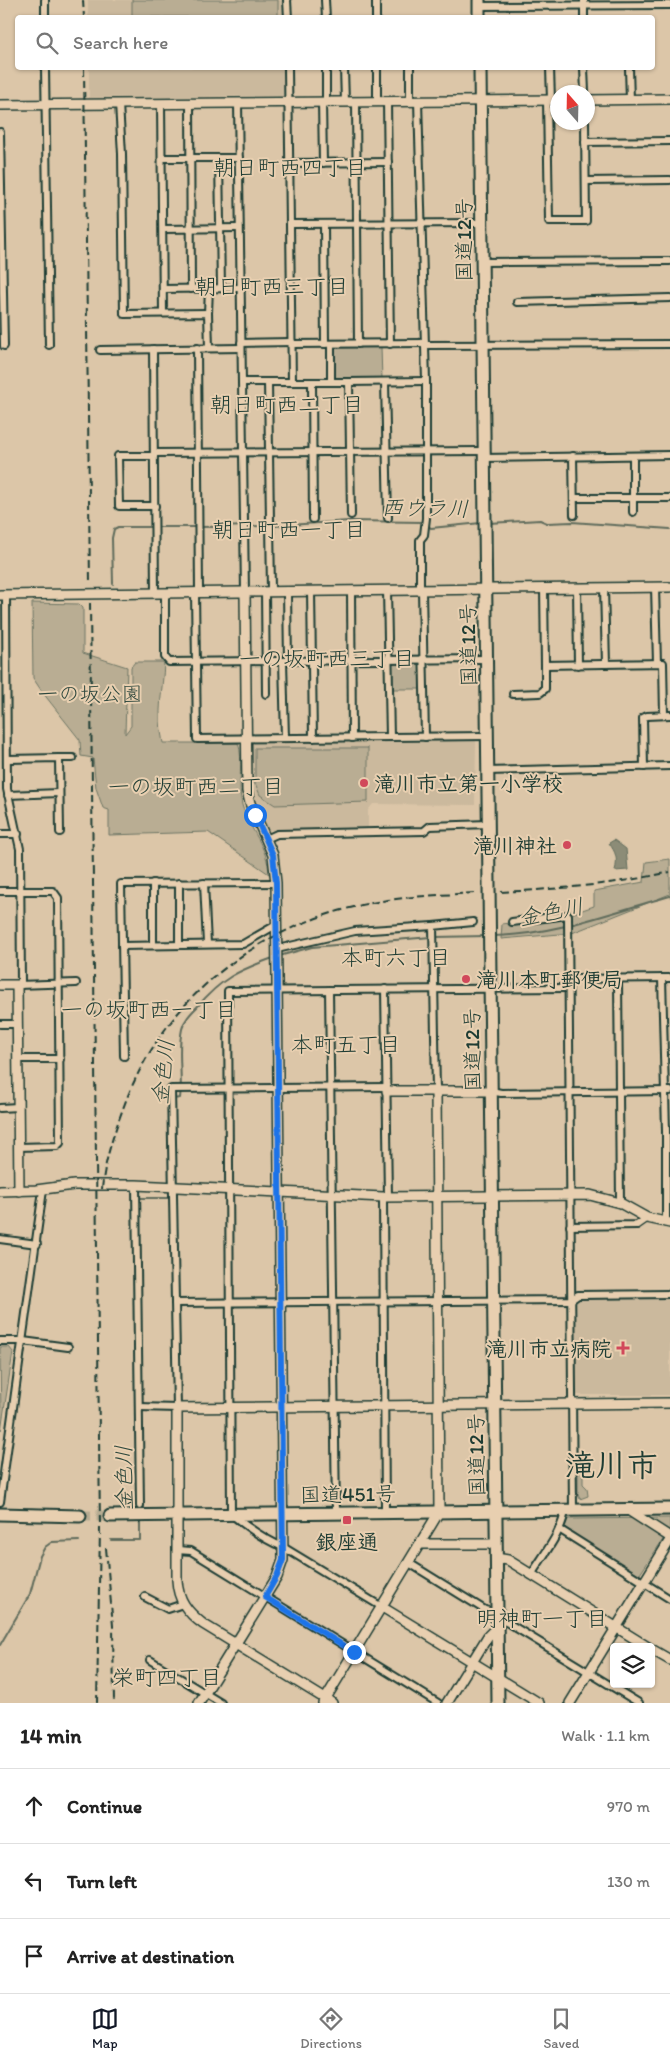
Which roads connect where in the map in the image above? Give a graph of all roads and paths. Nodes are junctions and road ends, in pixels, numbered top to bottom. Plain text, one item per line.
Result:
1 (45, 0) edge
2 (287, 0) edge
3 (325, 0) edge
4 (376, 0) edge
5 (584, 3) edge
6 (670, 5) edge
7 (479, 8) edge
8 (45, 15) edge
9 (288, 15) edge
10 (326, 15) edge
11 (376, 15) edge
12 (45, 70) edge
13 (288, 70) edge
14 (326, 70) edge
15 (344, 70) edge
16 (377, 70) edge
17 (410, 70) edge
18 (480, 70) edge
19 (550, 70) edge
20 (584, 70) edge
21 (630, 70) edge
22 (551, 85) edge
23 (585, 85) edge
24 (670, 99) edge
25 (550, 100) edge
26 (595, 100) edge
27 (630, 100) junction
28 (356, 101) junction
29 (377, 101) junction
30 (387, 101) junction
31 (414, 101) junction
32 (480, 101) junction
33 (289, 102) junction
34 (324, 102) junction
35 (344, 102) junction
36 (190, 103) junction
37 (238, 103) junction
38 (119, 104) junction
39 (161, 104) junction
40 (0, 105) edge
41 (46, 105) junction
42 (551, 130) edge
43 (585, 130) edge
44 (0, 132) edge
45 (670, 140) edge
46 (585, 142) junction
47 (162, 158) junction
48 (190, 158) junction
49 (219, 158) junction
50 (239, 158) junction
51 (324, 162) junction
52 (356, 162) junction
53 (388, 162) junction
54 (290, 163) junction
55 (670, 180) edge
56 (586, 181) junction
57 (482, 222) junction
58 (421, 223) junction
59 (291, 224) junction
60 (324, 224) junction
61 (356, 224) junction
62 (389, 224) junction
63 (220, 228) junction
64 (239, 228) junction
65 (163, 229) junction
66 (191, 229) junction
67 (670, 261) edge
68 (482, 262) junction
69 (1, 268) edge
70 (209, 288) junction
71 (221, 288) junction
72 (240, 288) junction
73 (163, 289) junction
74 (191, 289) junction
75 (670, 298) edge
76 (518, 302) dead end
77 (208, 313) junction
78 (163, 314) junction
79 (292, 343) junction
80 (328, 344) junction
81 (358, 344) junction
82 (390, 344) junction
83 (424, 344) junction
84 (670, 344) edge
85 (49, 345) dead end
86 (482, 345) junction
87 (4, 346) dead end
88 (241, 346) junction
89 (197, 348) junction
90 (208, 348) junction
91 (153, 349) junction
92 (100, 350) dead end
93 (426, 381) junction
94 (242, 382) junction
95 (268, 382) junction
96 (292, 382) junction
97 (331, 382) junction
98 (349, 382) junction
99 (385, 382) junction
100 (312, 383) junction
101 (198, 452) junction
102 (351, 452) junction
103 (388, 452) junction
104 (426, 452) junction
105 (242, 453) junction
106 (270, 453) junction
107 (313, 453) junction
108 (154, 455) junction
109 (484, 455) junction
110 (670, 455) edge
111 (573, 456) junction
112 (633, 456) junction
113 (574, 498) junction
114 (633, 498) junction
115 (670, 498) edge
116 (155, 506) junction
117 (632, 512) dead end
118 (351, 515) dead end
119 (574, 515) dead end
120 (313, 518) dead end
121 (388, 518) dead end
122 (655, 587) junction
123 (670, 587) edge
124 (544, 588) junction
125 (577, 588) junction
126 (604, 588) junction
127 (486, 589) junction
128 (351, 590) junction
129 (387, 590) junction
130 (421, 590) junction
131 (268, 591) junction
132 (287, 591) junction
133 (311, 591) junction
134 (197, 592) junction
135 (245, 592) junction
136 (160, 593) junction
137 (3, 594) edge
138 (486, 659) junction
139 (352, 660) junction
140 (388, 660) junction
141 (423, 660) junction
142 (265, 661) junction
143 (285, 661) junction
144 (313, 661) junction
145 (195, 662) junction
146 (245, 662) junction
147 (657, 663) junction
148 (578, 664) junction
149 (606, 664) junction
150 (545, 665) junction
151 (667, 692) edge
152 (266, 694) dead end
153 (513, 694) dead end
154 (667, 715) edge
155 (488, 736) junction
156 (390, 737) junction
157 (425, 737) junction
158 (246, 738) junction
159 (285, 738) junction
160 (313, 738) junction
161 (352, 738) junction
162 (59, 758) junction
163 (73, 758) dead end
164 (8, 759) junction
165 (670, 766) edge
166 (644, 767) junction
167 (488, 771) junction
168 (59, 793) junction
169 (8, 795) junction
170 (488, 824) junction
171 (60, 832) dead end
172 (0, 834) edge
173 (18, 834) junction
174 (266, 839) junction
175 (153, 883) junction
176 (179, 883) junction
177 (204, 883) junction
178 (276, 883) junction
179 (21, 890) junction
180 (0, 891) edge
181 (473, 922) dead end
182 (512, 922) dead end
183 (276, 925) junction
184 (433, 926) junction
185 (180, 944) junction
186 (206, 944) junction
187 (153, 945) junction
188 (122, 946) junction
189 (277, 949) junction
190 (662, 978) junction
191 (670, 978) edge
192 (568, 979) junction
193 (618, 979) junction
194 (59, 984) junction
195 (76, 984) dead end
196 (0, 985) edge
197 (19, 985) junction
198 (490, 988) junction
199 (567, 988) junction
200 (385, 989) junction
201 (329, 990) junction
202 (434, 990) junction
203 (278, 991) junction
204 (0, 1024) edge
205 (17, 1024) junction
206 (124, 1056) dead end
207 (17, 1059) junction
208 (60, 1059) junction
209 (331, 1088) junction
210 (228, 1089) junction
211 (278, 1089) junction
212 (387, 1089) junction
213 (436, 1090) junction
214 (491, 1090) junction
215 (619, 1091) junction
216 (668, 1091) edge
217 (569, 1092) junction
218 (18, 1107) junction
219 (0, 1108) edge
220 (18, 1148) junction
221 (136, 1185) junction
222 (173, 1187) junction
223 (43, 1190) junction
224 (228, 1190) junction
225 (0, 1191) edge
226 (19, 1191) junction
227 (280, 1193) junction
228 (331, 1195) junction
229 (492, 1195) junction
230 (570, 1195) junction
231 (437, 1196) junction
232 (385, 1197) junction
233 (620, 1204) junction
234 (647, 1218) junction
235 (668, 1223) edge
236 (570, 1226) junction
237 (0, 1239) edge
238 (37, 1244) junction
239 (670, 1294) edge
240 (493, 1300) junction
241 (571, 1300) junction
242 (436, 1301) junction
243 (281, 1302) junction
244 (333, 1302) junction
245 (384, 1302) junction
246 (175, 1303) junction
247 (229, 1303) junction
248 (0, 1341) edge
249 (23, 1341) junction
250 (68, 1347) dead end
251 (572, 1404) junction
252 (670, 1404) edge
253 (494, 1405) junction
254 (386, 1406) junction
255 (437, 1406) junction
256 (139, 1407) junction
257 (177, 1408) junction
258 (281, 1408) junction
259 (334, 1408) junction
260 (230, 1409) junction
261 (0, 1502) edge
262 (140, 1506) dead end
263 (670, 1509) edge
264 (569, 1510) junction
265 (628, 1510) junction
266 (496, 1511) junction
267 (385, 1512) junction
268 (439, 1512) junction
269 (336, 1513) junction
270 (0, 1514) edge
271 (176, 1514) junction
272 (232, 1514) junction
273 (283, 1514) junction
274 (80, 1516) tunnel mouth
275 (110, 1516) tunnel mouth
276 (559, 1529) junction
277 (670, 1539) edge
278 (420, 1544) junction
279 (496, 1544) junction
280 (283, 1547) junction
281 (177, 1550) junction
282 (496, 1558) junction
283 (409, 1562) junction
284 (531, 1575) junction
285 (644, 1583) junction
286 (145, 1596) dead end
287 (265, 1597) junction
288 (670, 1599) edge
289 (183, 1604) junction
290 (382, 1607) junction
291 (497, 1619) junction
292 (616, 1627) junction
293 (642, 1643) edge
294 (236, 1644) junction
295 (655, 1651) edge
296 (354, 1652) junction
297 (150, 1660) dead end
298 (670, 1660) edge
299 (472, 1662) junction
300 (589, 1672) junction
301 (497, 1677) junction
302 (205, 1694) junction
303 (327, 1702) edge
304 (199, 1703) edge
305 (221, 1703) edge
306 (438, 1703) edge
307 (446, 1703) edge
308 (498, 1703) edge
309 (538, 1703) edge
310 (570, 1703) edge
311 (639, 1703) edge

1 - 8 street
2 - 9 street
3 - 10 street
4 - 11 street
5 - 6 street
5 - 7 street
12 - 41 street
13 - 33 street
14 - 34 street
15 - 35 street
16 - 29 street
17 - 31 street
18 - 32 highway, 国道12号
19 - 22 street
20 - 23 street
21 - 27 street
24 - 27 street
25 - 32 street
26 - 27 street
28 - 29 street
28 - 35 street
28 - 52 street
29 - 30 street
30 - 31 street
30 - 53 street
31 - 32 street
31 - 58 street
32 - 57 highway, 国道12号
33 - 34 street
33 - 37 street
33 - 54 street
34 - 35 street
34 - 51 street
36 - 37 street
36 - 39 street
36 - 48 street
37 - 50 street
38 - 39 street
38 - 41 street
38 - 78 street
39 - 47 street
40 - 41 street
41 - 85 street
42 - 56 street
43 - 46 street
44 - 69 street
45 - 46 street
46 - 56 street
47 - 48 street
47 - 65 street
48 - 49 street
48 - 66 street
49 - 50 street
49 - 63 street
50 - 64 street
51 - 52 street
51 - 54 street
52 - 53 street
52 - 61 street
53 - 62 street
54 - 59 street
55 - 56 street
57 - 58 street
57 - 68 highway, 国道12号
58 - 62 street
58 - 83 street
59 - 60 street
59 - 79 street
60 - 61 street
60 - 80 street
61 - 62 street
61 - 81 street
62 - 82 street
63 - 64 street
63 - 66 street
63 - 71 street
64 - 72 street
65 - 66 street
65 - 73 street
66 - 74 street
67 - 68 street
68 - 86 highway, 国道12号
69 - 87 street
70 - 71 street
70 - 74 street
70 - 77 street
71 - 72 street
72 - 88 street
73 - 74 street
73 - 78 street
75 - 76 street
77 - 78 street
77 - 90 street
79 - 80 street
79 - 88 street
79 - 96 street
80 - 81 street
80 - 97 street
81 - 82 street
82 - 83 street
83 - 86 street
83 - 93 street
84 - 86 street
86 - 109 highway, 国道12号
88 - 90 street
88 - 94 street
89 - 90 street
89 - 91 street
89 - 101 street
91 - 92 street
91 - 108 street
93 - 99 street
93 - 104 street
94 - 95 street
94 - 105 street
95 - 96 street
95 - 106 street
96 - 100 street
97 - 98 street
97 - 100 street
98 - 99 street
98 - 102 street
99 - 103 street
100 - 107 street
101 - 105 street
101 - 108 street
101 - 134 street
102 - 103 street
102 - 107 street
102 - 118 street
103 - 104 street
103 - 121 street
104 - 109 street
104 - 130 street
105 - 106 street
105 - 135 street
106 - 107 street
106 - 131 street
107 - 120 street
108 - 116 street
108 - 116 street
109 - 111 street
109 - 127 highway, 国道12号
110 - 112 street
111 - 112 street
111 - 113 street
112 - 114 street
113 - 114 street
113 - 119 street
114 - 115 street
114 - 117 street
116 - 136 street
122 - 123 street
122 - 126 street
122 - 147 street
124 - 125 street
124 - 127 street
124 - 150 street
125 - 126 street
125 - 148 street
126 - 149 street
127 - 130 street
127 - 138 highway, 国道12号
128 - 129 street
128 - 133 street
128 - 139 street
129 - 130 street
129 - 140 street
130 - 141 street
131 - 132 street
131 - 135 street
131 - 142 street
132 - 133 street
132 - 143 street
133 - 144 street
134 - 135 street
134 - 136 street
134 - 145 street
135 - 146 street
136 - 137 street
136 - 145 street
137 - 164 street
138 - 141 street
138 - 155 highway, 国道12号
139 - 140 street
139 - 144 street
139 - 161 street
140 - 141 street
140 - 156 street
141 - 157 street
142 - 143 street
142 - 146 street
142 - 152 street
143 - 144 street
143 - 159 street
144 - 160 street
145 - 146 street
145 - 158 street
146 - 158 street
147 - 149 street
147 - 151 street
148 - 149 street
148 - 150 street
150 - 153 street
151 - 154 street
154 - 166 street
155 - 157 street
155 - 167 highway, 国道12号
156 - 157 street
156 - 161 street
158 - 159 street
158 - 174 street
159 - 160 street
160 - 161 street
162 - 163 street
162 - 164 street
162 - 168 street
164 - 169 street
165 - 166 street
166 - 167 street
167 - 170 highway, 国道12号
168 - 169 street
168 - 171 street
169 - 173 street
170 - 174 street
170 - 198 highway, 国道12号
172 - 173 street
173 - 179 street
174 - 178 street
175 - 176 street
175 - 187 street
175 - 188 street
176 - 177 street
176 - 185 street
177 - 178 street
177 - 186 street
178 - 183 street
179 - 180 street
179 - 194 street
179 - 197 street
181 - 184 street
182 - 192 street
183 - 186 street
183 - 189 street
184 - 189 street
184 - 202 street
185 - 186 street
185 - 187 street
187 - 188 street
188 - 206 street
189 - 203 street
190 - 191 street
190 - 193 street
190 - 216 street
192 - 193 street
192 - 199 street
193 - 215 street
194 - 195 street
194 - 197 street
194 - 208 street
196 - 197 street
197 - 205 street
198 - 199 street
198 - 202 street
198 - 214 highway, 国道12号
199 - 217 street
200 - 201 street
200 - 202 street
200 - 212 street
201 - 203 street
201 - 209 street
202 - 213 street
203 - 210 street
203 - 211 street
204 - 205 street
205 - 207 street
207 - 208 street
207 - 218 street
208 - 220 street
209 - 211 street
209 - 212 street
209 - 228 street
210 - 211 street
210 - 222 street
210 - 224 street
211 - 227 street
212 - 213 street
212 - 232 street
213 - 214 street
213 - 231 street
214 - 217 street
214 - 229 highway, 国道12号
215 - 216 street
215 - 217 street
215 - 233 street
216 - 235 street
217 - 230 street
218 - 219 street
218 - 220 street
220 - 226 street
221 - 222 street
221 - 223 street
221 - 256 street
222 - 224 street
222 - 246 street
223 - 226 street
223 - 238 street
224 - 227 street
224 - 247 street
225 - 226 street
227 - 228 street
227 - 243 street
228 - 232 street
228 - 244 street
229 - 230 street
229 - 231 street
229 - 240 highway, 国道12号
230 - 233 street
230 - 236 street
231 - 232 street
231 - 242 street
232 - 245 street
233 - 234 street
234 - 235 street
234 - 236 street
236 - 241 street
237 - 238 street
238 - 249 street
239 - 241 street
240 - 241 street
240 - 242 street
240 - 253 highway, 国道12号
241 - 251 street
242 - 245 street
242 - 255 street
243 - 244 street
243 - 247 street
243 - 258 street
244 - 245 street
244 - 259 street
245 - 254 street
246 - 247 street
246 - 257 street
247 - 260 street
248 - 249 street
249 - 250 street
249 - 261 street
251 - 252 street
251 - 253 street
251 - 264 street
253 - 255 street
253 - 266 highway, 国道12号
254 - 255 street
254 - 259 street
254 - 267 street
255 - 268 street
256 - 257 street
256 - 262 street
257 - 260 street
257 - 271 street
258 - 259 street
258 - 260 street
258 - 273 street
259 - 269 street
260 - 272 street
263 - 265 highway, 国道451号
264 - 265 highway, 国道451号
264 - 266 highway, 国道451号
264 - 276 street
265 - 277 street
266 - 268 highway, 国道451号
266 - 279 highway, 国道12号
267 - 268 highway, 国道451号
267 - 269 highway, 国道451号
268 - 278 street
269 - 273 highway, 国道451号
270 - 274 highway
271 - 272 highway, 国道451号
271 - 275 highway, 国道451号
271 - 281 street
272 - 273 highway, 国道451号
272 - 280 street
273 - 280 street
276 - 284 street
276 - 285 street
277 - 285 street
278 - 279 street
278 - 283 street
279 - 282 highway, 国道12号
280 - 287 street
280 - 290 street
281 - 287 street
281 - 289 street
282 - 284 street
282 - 291 highway, 国道12号
283 - 290 street
283 - 291 street
284 - 292 street
285 - 288 street
285 - 292 street
286 - 289 street
287 - 294 street
287 - 296 street
289 - 294 street
290 - 296 street
290 - 299 street
291 - 299 street
291 - 300 street
291 - 301 highway, 国道12号
292 - 293 street
292 - 300 street
294 - 302 street
294 - 303 street
295 - 298 street
296 - 303 street
296 - 306 street
297 - 302 street
299 - 301 street
299 - 307 street
300 - 310 street
300 - 311 street
301 - 308 highway, 国道12号
301 - 309 street
302 - 304 street
302 - 305 street

